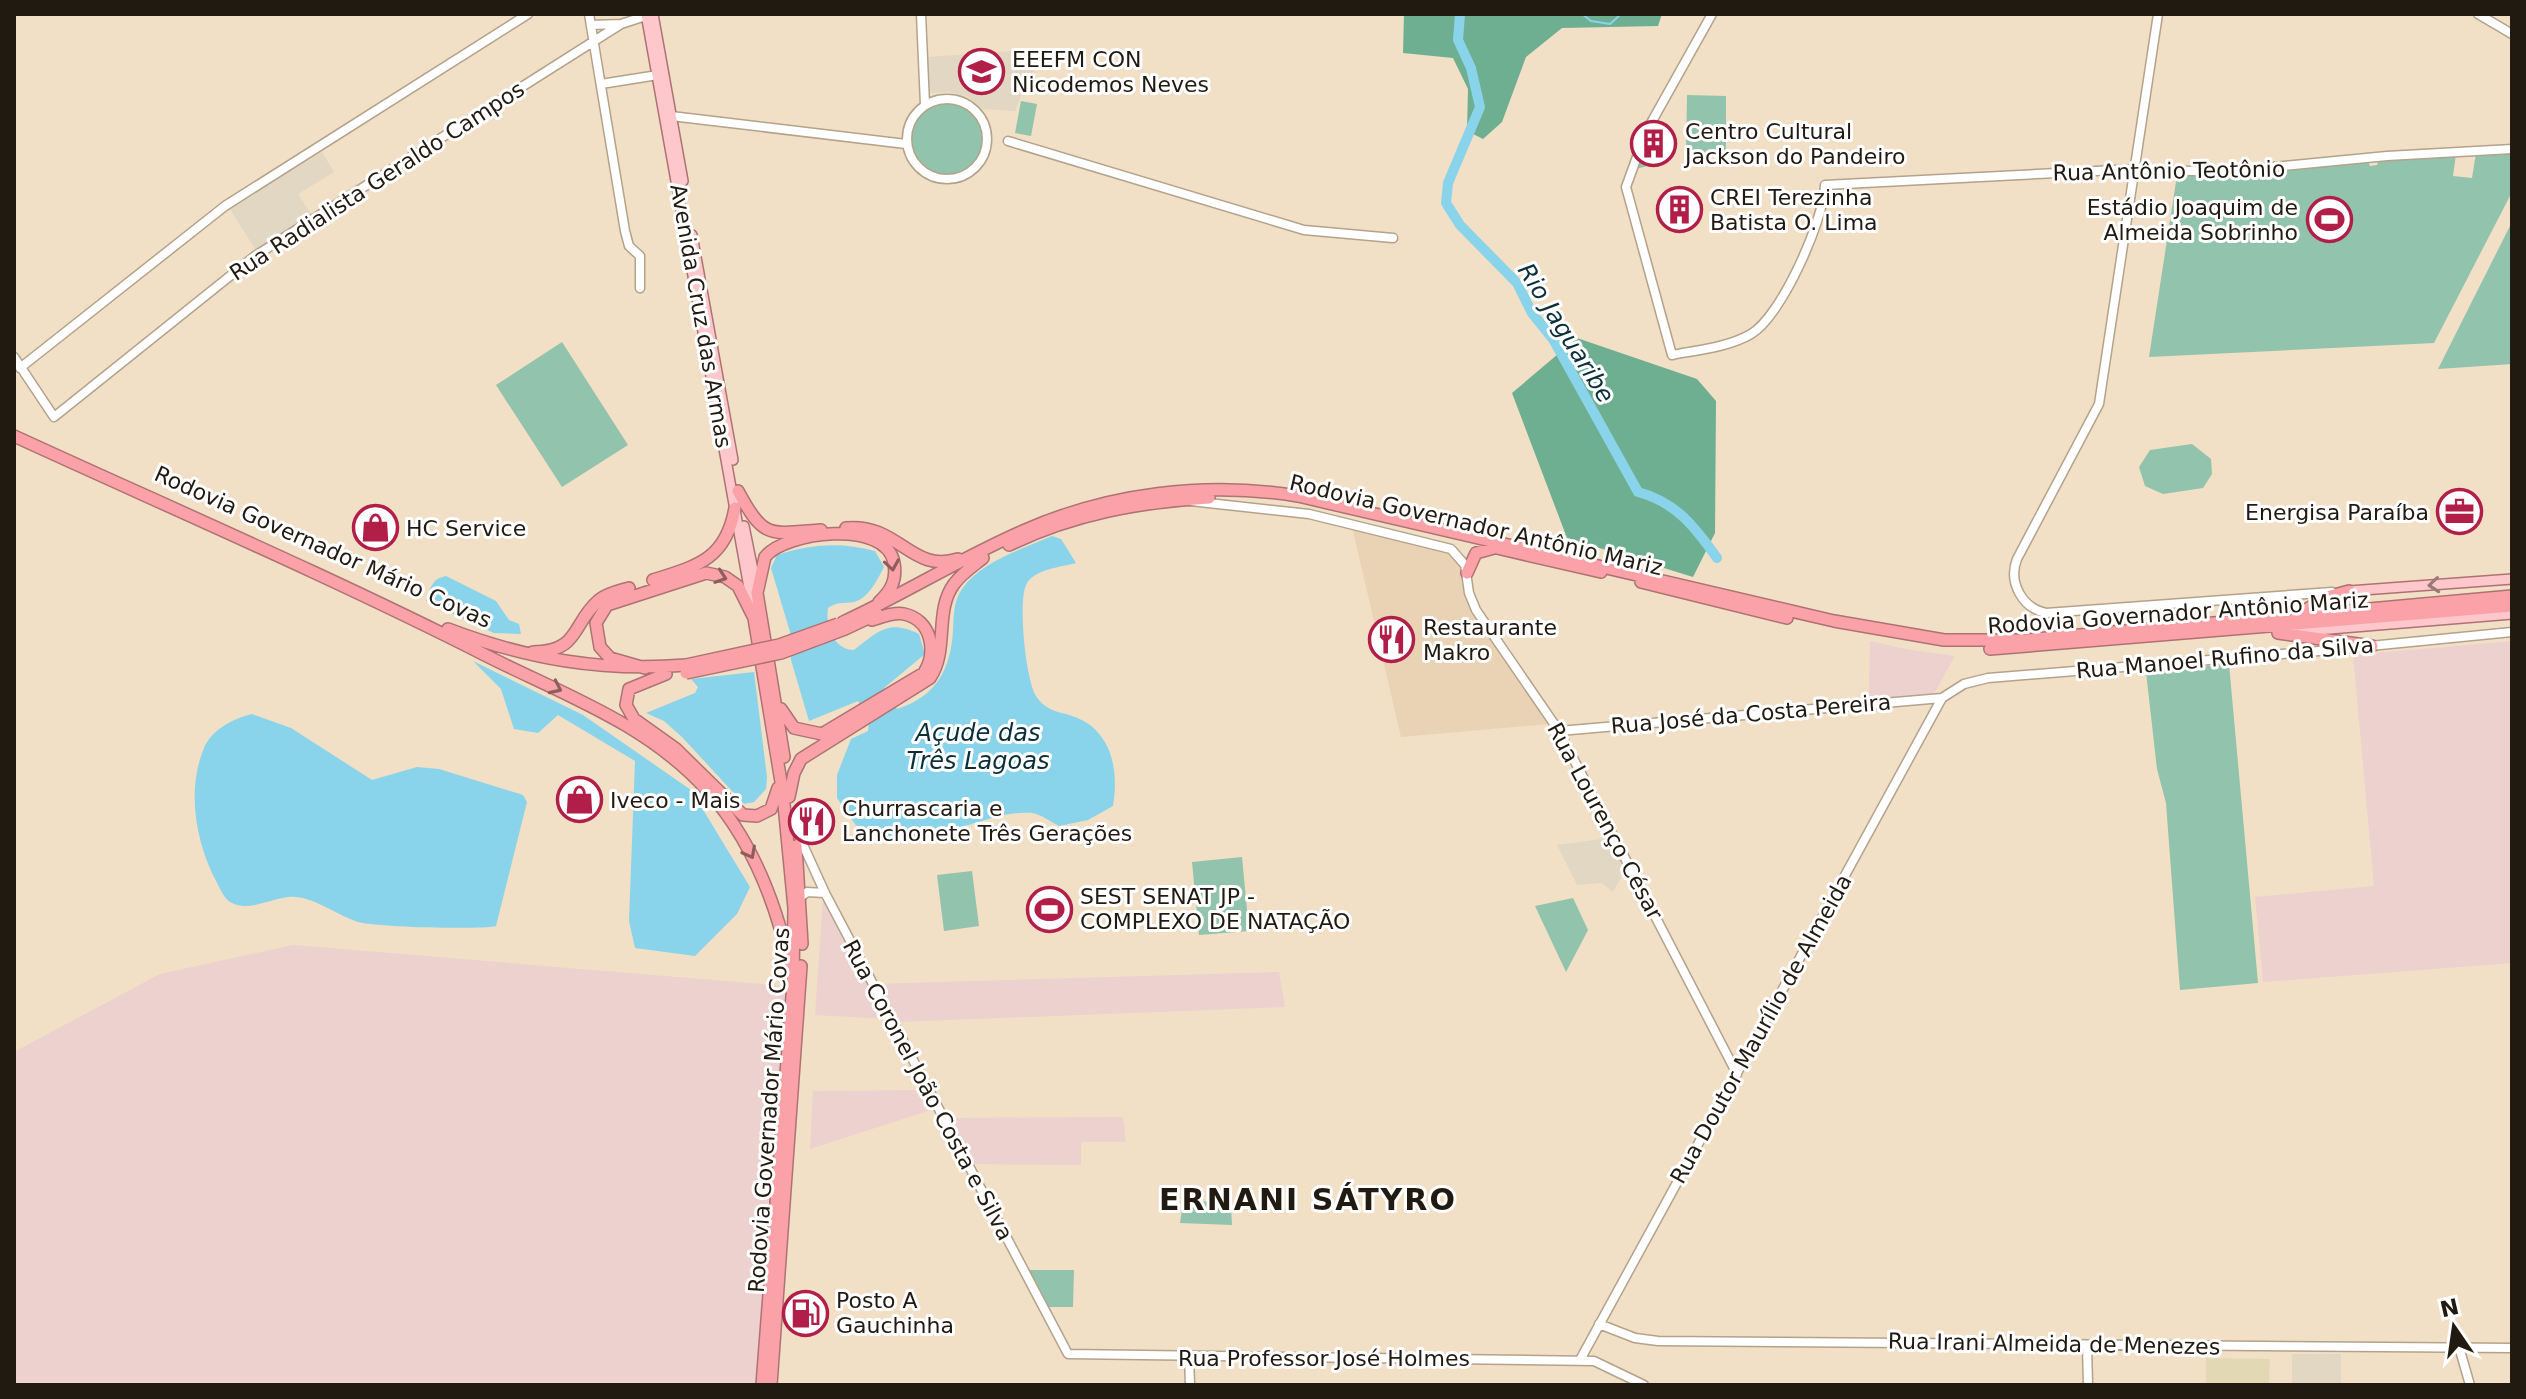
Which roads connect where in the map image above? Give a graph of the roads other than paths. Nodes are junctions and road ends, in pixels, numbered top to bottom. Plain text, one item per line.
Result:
1 (528, 14) edge
2 (589, 14) edge
3 (650, 14) edge
4 (921, 14) edge
5 (1712, 14) edge
6 (2158, 14) edge
7 (2478, 14) edge
8 (621, 24) junction
9 (591, 25) junction
10 (2512, 34) edge
11 (594, 42) junction
12 (661, 75) junction
13 (601, 84) junction
14 (925, 105) junction
15 (671, 116) junction
16 (1008, 141) dead end
17 (906, 144) junction
18 (2512, 149) edge
19 (2135, 169) junction
20 (1393, 238) dead end
21 (640, 288) dead end
22 (14, 357) edge
23 (20, 368) junction
24 (14, 428) edge
25 (14, 436) edge
26 (738, 491) junction
27 (1186, 499) junction
28 (735, 508) junction
29 (1494, 548) junction
30 (982, 555) junction
31 (1467, 573) junction
32 (2512, 579) edge
33 (2349, 591) junction
34 (757, 593) junction
35 (2512, 596) edge
36 (2280, 597) junction
37 (2512, 606) edge
38 (873, 608) junction
39 (2512, 614) edge
40 (2287, 615) junction
41 (754, 618) junction
42 (858, 624) junction
43 (844, 626) junction
44 (2284, 632) junction
45 (2512, 632) edge
46 (2141, 637) junction
47 (461, 642) junction
48 (2372, 646) junction
49 (507, 649) junction
50 (2281, 653) junction
51 (645, 668) junction
52 (686, 669) junction
53 (666, 674) junction
54 (1942, 698) junction
55 (893, 699) junction
56 (777, 701) junction
57 (864, 716) junction
58 (1559, 731) junction
59 (778, 767) junction
60 (789, 797) junction
61 (793, 823) junction
62 (825, 893) junction
63 (801, 897) junction
64 (793, 983) junction
65 (1737, 1074) junction
66 (1599, 1324) junction
67 (2087, 1345) junction
68 (2459, 1347) junction
69 (2512, 1348) edge
70 (1068, 1354) joint
71 (1189, 1357) junction
72 (1580, 1360) junction
73 (762, 1385) edge
74 (771, 1385) edge
75 (1190, 1385) edge
76 (1644, 1385) edge
77 (2088, 1385) edge
78 (2470, 1385) edge

1 - 23 street
2 - 9 street
3 - 8 street
3 - 12 main road, Avenida Cruz das Armas
4 - 14 street
5 - 19 street, Rua Antônio Teotônio
6 - 19 street
7 - 10 street
8 - 9 street
8 - 11 street, Rua Radialista Geraldo Campos
9 - 11 street
11 - 13 street
11 - 23 street, Rua Radialista Geraldo Campos
12 - 13 street
12 - 15 main road, Avenida Cruz das Armas
12 - 28 main road, Avenida Cruz das Armas
13 - 21 street
14 - 17 street
14 - 17 street
15 - 17 street
15 - 26 main road, Avenida Cruz das Armas
16 - 20 street
18 - 19 street, Rua Antônio Teotônio
19 - 36 street
22 - 23 street
24 - 49 highway, Rodovia Governador Mário Covas
25 - 47 highway, Rodovia Governador Mário Covas
26 - 30 highway
26 - 34 main road, Avenida Cruz das Armas
27 - 29 highway, Rodovia Governador Antônio Mariz
27 - 30 highway, Rodovia Governador Antônio Mariz
27 - 31 street
28 - 41 main road, Avenida Cruz das Armas
28 - 49 highway
29 - 31 highway
29 - 46 highway, Rodovia Governador Antônio Mariz
30 - 38 highway, Rodovia Governador Antônio Mariz
30 - 40 highway, Rodovia Governador Antônio Mariz
30 - 42 highway, Rodovia Governador Antônio Mariz
30 - 55 highway
31 - 58 street, Rua Lourenço César
32 -> 33 main road
33 - 36 street
33 - 40 highway
34 -> 38 highway
34 - 56 highway, Rodovia Governador Mário Covas
35 - 40 highway, Rodovia Governador Antônio Mariz
36 - 40 street
37 - 46 highway, Rodovia Governador Antônio Mariz
38 - 43 highway, Rodovia Governador Mário Covas
39 - 44 main road
51 -> 41 highway
41 - 59 highway
42 - 43 highway, Rodovia Governador Antônio Mariz
42 - 55 highway
43 - 52 highway, Rodovia Governador Mário Covas, bridge
44 - 46 highway
44 - 48 highway
44 - 50 street
45 - 48 street, Rua Manoel Rufino da Silva
47 - 53 highway
47 -> 64 highway
48 - 50 street, Rua Manoel Rufino da Silva
49 - 51 highway, Rodovia Governador Mário Covas
50 - 54 street, Rua Manoel Rufino da Silva
51 - 52 highway, Rodovia Governador Mário Covas
52 - 53 highway
53 - 59 highway
54 - 58 street, Rua José da Costa Pereira
54 - 65 street, Rua Doutor Maurílio de Almeida
55 - 57 highway
56 - 57 highway
56 - 60 highway, Rodovia Governador Mário Covas
57 - 60 highway
58 - 65 street, Rua Lourenço César
59 - 64 highway
60 - 61 highway, Rodovia Governador Mário Covas
61 - 62 street, Rua Coronel João Costa e Silva
61 - 63 highway, Rodovia Governador Mário Covas
62 - 63 street
62 - 70 street, Rua Coronel João Costa e Silva
63 - 74 highway, Rodovia Governador Mário Covas
64 - 73 highway
65 - 66 street, Rua Doutor Maurílio de Almeida
66 - 67 street, Rua Irani Almeida de Menezes
66 - 72 street, Rua Doutor Maurílio de Almeida
67 - 68 street, Rua Irani Almeida de Menezes
67 - 77 street
68 - 69 street, Rua Irani Almeida de Menezes
68 - 78 street
70 - 71 street, Rua Professor José Holmes
71 - 72 street, Rua Professor José Holmes
71 - 75 street
72 - 76 street, Rua Professor José Holmes

